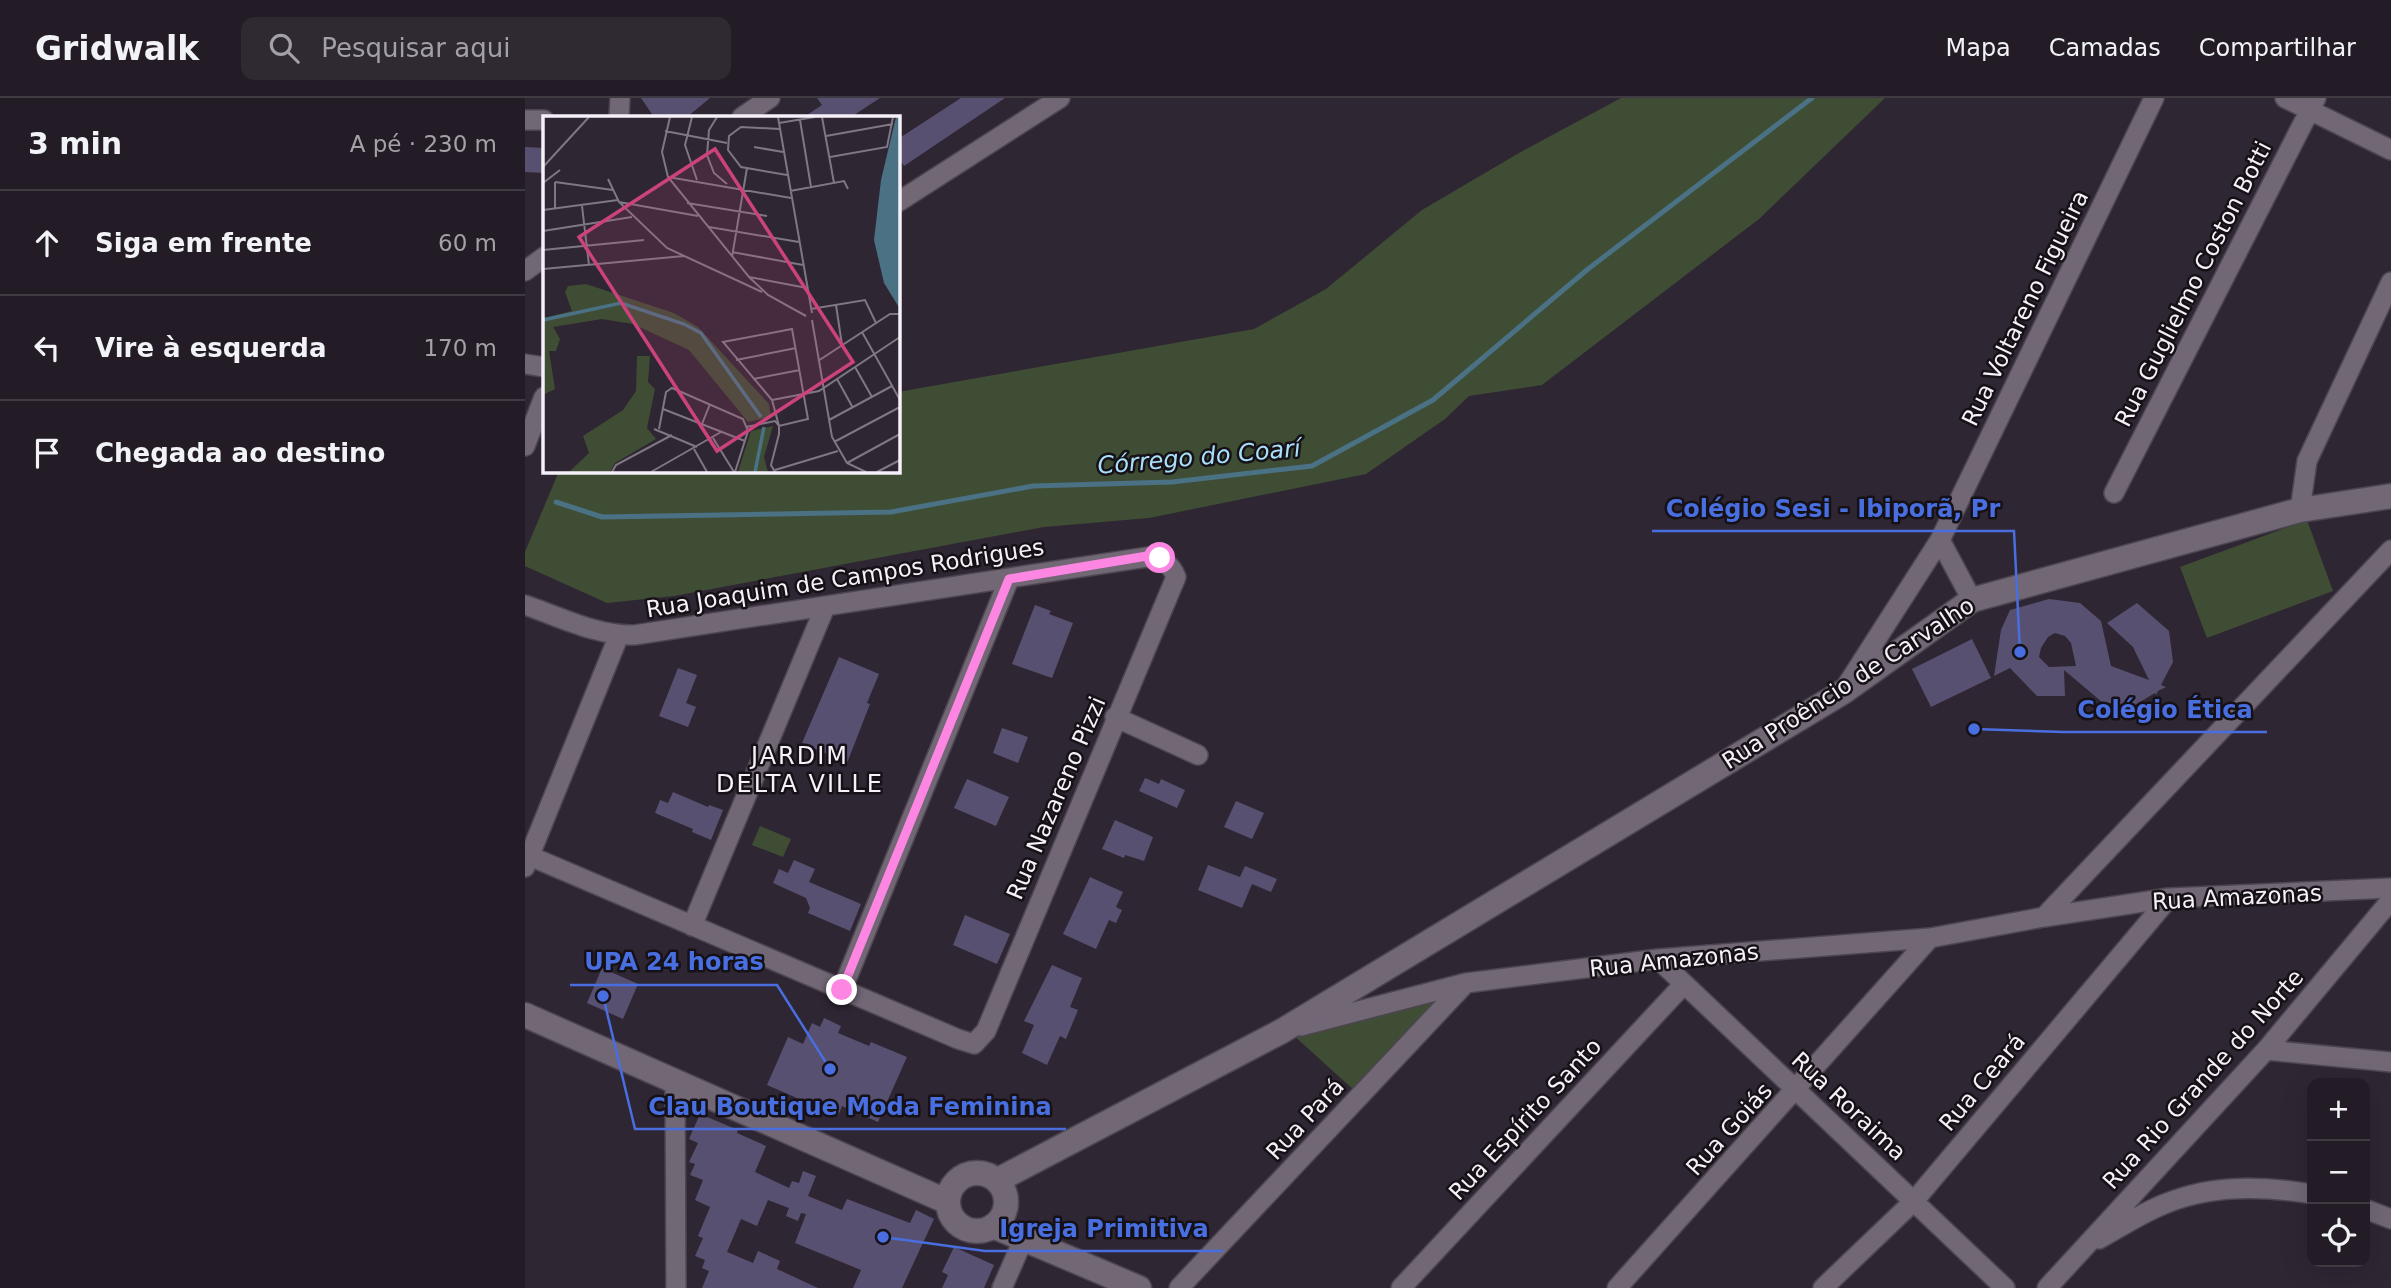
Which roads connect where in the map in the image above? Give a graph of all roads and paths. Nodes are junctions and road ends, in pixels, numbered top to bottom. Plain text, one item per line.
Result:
1 (620, 98) edge
2 (770, 98) edge
3 (1060, 98) edge
4 (2154, 98) edge
5 (2285, 98) edge
6 (2313, 104) edge
7 (619, 116) edge
8 (748, 116) edge
9 (525, 120) edge
10 (543, 120) edge
11 (2391, 150) edge
12 (899, 201) edge
13 (543, 258) edge
14 (525, 271) edge
15 (2391, 282) edge
16 (525, 365) edge
17 (543, 368) edge
18 (543, 400) edge
19 (525, 446) edge
20 (2114, 493) dead end
21 (2391, 496) edge
22 (2300, 510) junction
23 (1940, 540) junction
24 (2391, 550) edge
25 (1173, 568) joint
26 (1009, 579) junction
27 (1972, 600) junction
28 (525, 605) edge
29 (825, 607) junction
30 (619, 635) junction
31 (1843, 692) junction
32 (1115, 717) junction
33 (1198, 755) dead end
34 (527, 859) edge
35 (2391, 888) edge
36 (2169, 898) junction
37 (2391, 900) edge
38 (2044, 917) junction
39 (692, 926) junction
40 (1930, 938) junction
41 (1658, 959) junction
42 (1466, 983) junction
43 (1684, 984) junction
44 (842, 990) junction
45 (525, 1015) edge
46 (1282, 1031) junction
47 (2266, 1050) junction
48 (2391, 1062) edge
49 (675, 1080) junction
50 (1796, 1090) junction
51 (998, 1180) junction
52 (2307, 1193) edge
53 (1914, 1201) junction
54 (948, 1202) junction
55 (2370, 1211) edge
56 (2391, 1219) edge
57 (993, 1226) junction
58 (1024, 1238) junction
59 (2086, 1246) junction
60 (676, 1288) edge
61 (1002, 1288) edge
62 (1139, 1288) edge
63 (1179, 1288) edge
64 (1401, 1288) edge
65 (1617, 1288) edge
66 (1823, 1288) edge
67 (2005, 1288) edge
68 (2047, 1288) edge

1 - 7 street
2 - 8 street
3 - 12 street
4 - 23 street, Rua Voltareno Figueira
5 - 6 street
6 - 11 street
6 - 20 street, Rua Guglielmo Coston Botti
9 - 10 street
13 - 14 street
15 - 22 street
16 - 17 street
18 - 19 street
21 - 22 street, Rua Proêncio de Carvalho
22 - 27 street, Rua Proêncio de Carvalho
23 - 27 street
23 - 31 street, Rua Voltareno Figueira
24 - 38 street
25 - 26 street, Rua Joaquim de Campos Rodrigues
25 - 32 street, Rua Nazareno Pizzi
26 - 29 street, Rua Joaquim de Campos Rodrigues
26 - 44 street
27 - 31 street, Rua Proêncio de Carvalho
28 - 30 street, Rua Joaquim de Campos Rodrigues
29 - 30 street, Rua Joaquim de Campos Rodrigues
29 - 39 street
30 - 34 street
31 - 46 street, Rua Proêncio de Carvalho
32 - 33 street
32 - 44 street, Rua Nazareno Pizzi
34 - 39 street
35 - 36 street, Rua Amazonas
36 - 38 street, Rua Amazonas
36 - 53 street, Rua Ceará
37 - 47 street, Rua Rio Grande do Norte
38 - 40 street, Rua Amazonas
39 - 44 street
40 - 41 street, Rua Amazonas
40 - 50 street, Rua Goiás
41 - 42 street, Rua Amazonas
41 - 43 street, Rua Roraima
42 - 46 street, Rua Amazonas
42 - 63 street, Rua Pará
43 - 50 street, Rua Roraima
43 - 64 street, Rua Espírito Santo
45 - 49 street
46 - 51 street, Rua Amazonas
47 - 48 street
47 - 59 street, Rua Rio Grande do Norte
49 - 54 street
49 - 60 street
50 - 53 street, Rua Roraima
50 - 65 street, Rua Goiás
51 - 54 street
51 - 57 street
52 - 59 street
53 - 66 street, Rua Ceará
53 - 67 street, Rua Roraima
54 - 57 street
55 - 56 street
57 - 58 street
58 - 61 street
58 - 62 street
59 - 68 street, Rua Rio Grande do Norte

